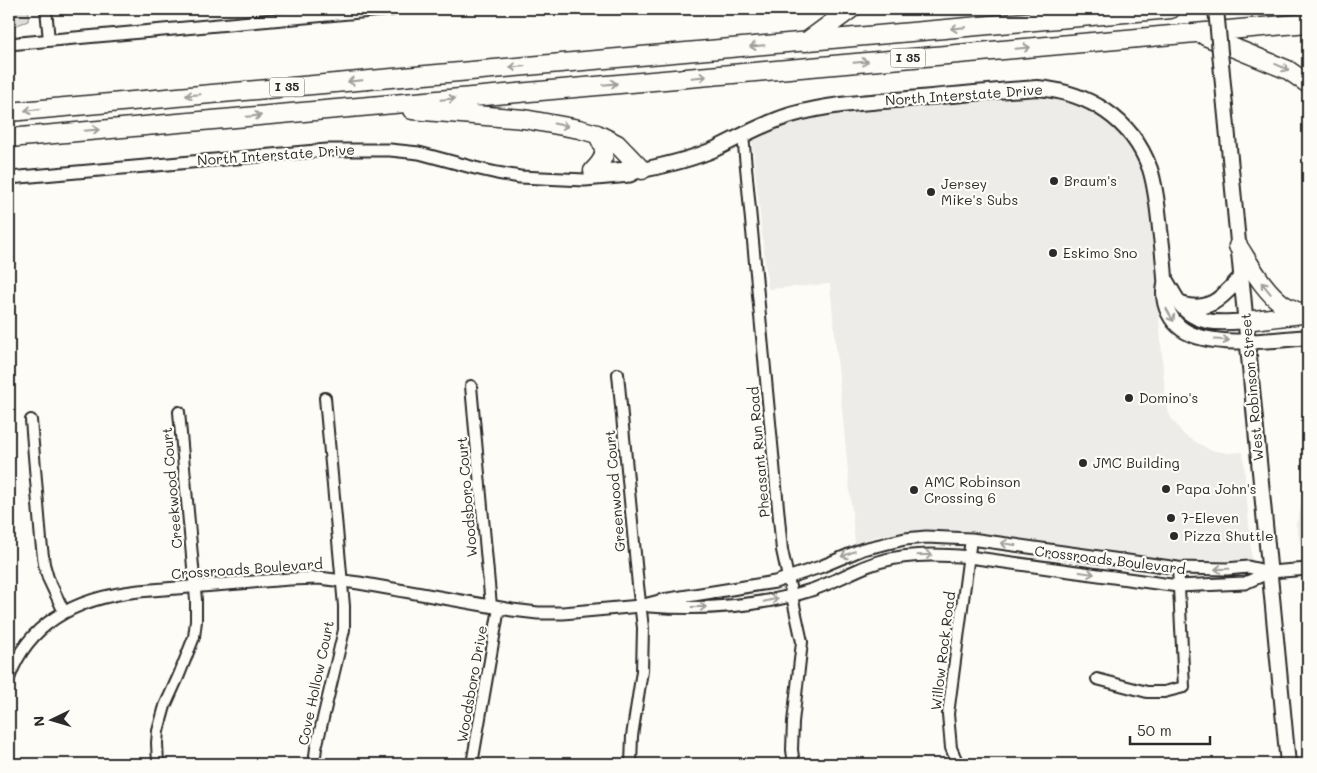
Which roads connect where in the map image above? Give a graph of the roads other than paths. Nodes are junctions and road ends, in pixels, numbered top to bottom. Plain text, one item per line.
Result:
1 (46, 9) edge
2 (394, 9) edge
3 (851, 9) edge
4 (1171, 9) edge
5 (1216, 9) edge
6 (1143, 10) edge
7 (1308, 23) edge
8 (1195, 32) junction
9 (49, 40) junction
10 (805, 42) junction
11 (9, 44) edge
12 (1308, 84) edge
13 (364, 106) junction
14 (9, 112) edge
15 (597, 134) junction
16 (743, 135) junction
17 (9, 138) edge
18 (642, 170) junction
19 (593, 171) junction
20 (9, 178) edge
21 (542, 178) junction
22 (1238, 246) junction
23 (1241, 277) junction
24 (1166, 281) junction
25 (1180, 304) junction
26 (1307, 314) edge
27 (1246, 321) junction
28 (1308, 337) edge
29 (1248, 341) junction
30 (618, 374) dead end
31 (471, 386) dead end
32 (324, 398) dead end
33 (178, 412) dead end
34 (31, 420) dead end
35 (971, 539) junction
36 (969, 557) junction
37 (1178, 568) junction
38 (1308, 569) edge
39 (1270, 572) junction
40 (788, 577) junction
41 (341, 580) junction
42 (1178, 586) junction
43 (194, 587) junction
44 (793, 595) junction
45 (640, 606) junction
46 (495, 607) junction
47 (64, 612) junction
48 (9, 677) edge
49 (1097, 679) dead end
50 (158, 764) edge
51 (314, 764) edge
52 (472, 764) edge
53 (631, 764) edge
54 (794, 764) edge
55 (958, 764) edge
56 (1288, 764) edge

1 - 9 street
2 - 9 street
3 - 10 highway
4 - 6 highway, I 35
5 - 22 main road, West Robinson Street, bridge
6 -> 10 highway, I 35
7 - 8 highway, I 35
8 -> 12 highway
13 -> 8 highway, I 35
9 - 11 street
10 -> 14 highway, I 35
13 -> 15 highway
17 -> 13 highway, I 35
15 - 18 highway
15 - 19 highway
16 - 18 main road, North Interstate Drive
16 - 24 main road, North Interstate Drive
16 - 40 street, Pheasant Run Road
18 - 19 street, North Interstate Drive
18 - 21 street, North Interstate Drive
19 - 21 street, North Interstate Drive
20 - 21 street, North Interstate Drive
22 - 23 main road, West Robinson Street
26 -> 22 highway
23 - 25 main road
23 - 27 main road, West Robinson Street
24 - 25 main road, North Interstate Drive
24 -> 29 main road, North Interstate Drive
25 - 27 main road, North Interstate Drive
26 - 27 highway
27 - 29 main road, West Robinson Street
28 - 29 main road, North Interstate Drive
29 - 39 main road, West Robinson Street
30 - 45 street, Greenwood Court
31 - 46 street, Woodsboro Court
32 - 41 street, Cove Hollow Court
33 - 43 street, Creekwood Court
34 - 47 street
35 - 36 street, Willow Rock Road
37 -> 35 street, Crossroads Boulevard
35 -> 40 street, Crossroads Boulevard
36 -> 42 street, Crossroads Boulevard
44 -> 36 street, Crossroads Boulevard
36 - 55 street, Willow Rock Road
39 -> 37 street, Crossroads Boulevard
37 - 42 street
38 - 39 street
39 - 42 street, Crossroads Boulevard
39 - 56 main road, West Robinson Street
40 - 44 street, Pheasant Run Road
40 - 45 street, Crossroads Boulevard
41 - 43 street, Crossroads Boulevard
41 - 46 street, Crossroads Boulevard
41 - 51 street, Cove Hollow Court
42 - 49 street
43 - 47 street, Crossroads Boulevard
43 - 50 street, Creekwood Court
45 -> 44 street, Crossroads Boulevard
44 - 54 street, Pheasant Run Road
45 - 46 street, Crossroads Boulevard
45 - 53 street, Greenwood Court
46 - 52 street, Woodsboro Drive
47 - 48 street, Crossroads Boulevard

